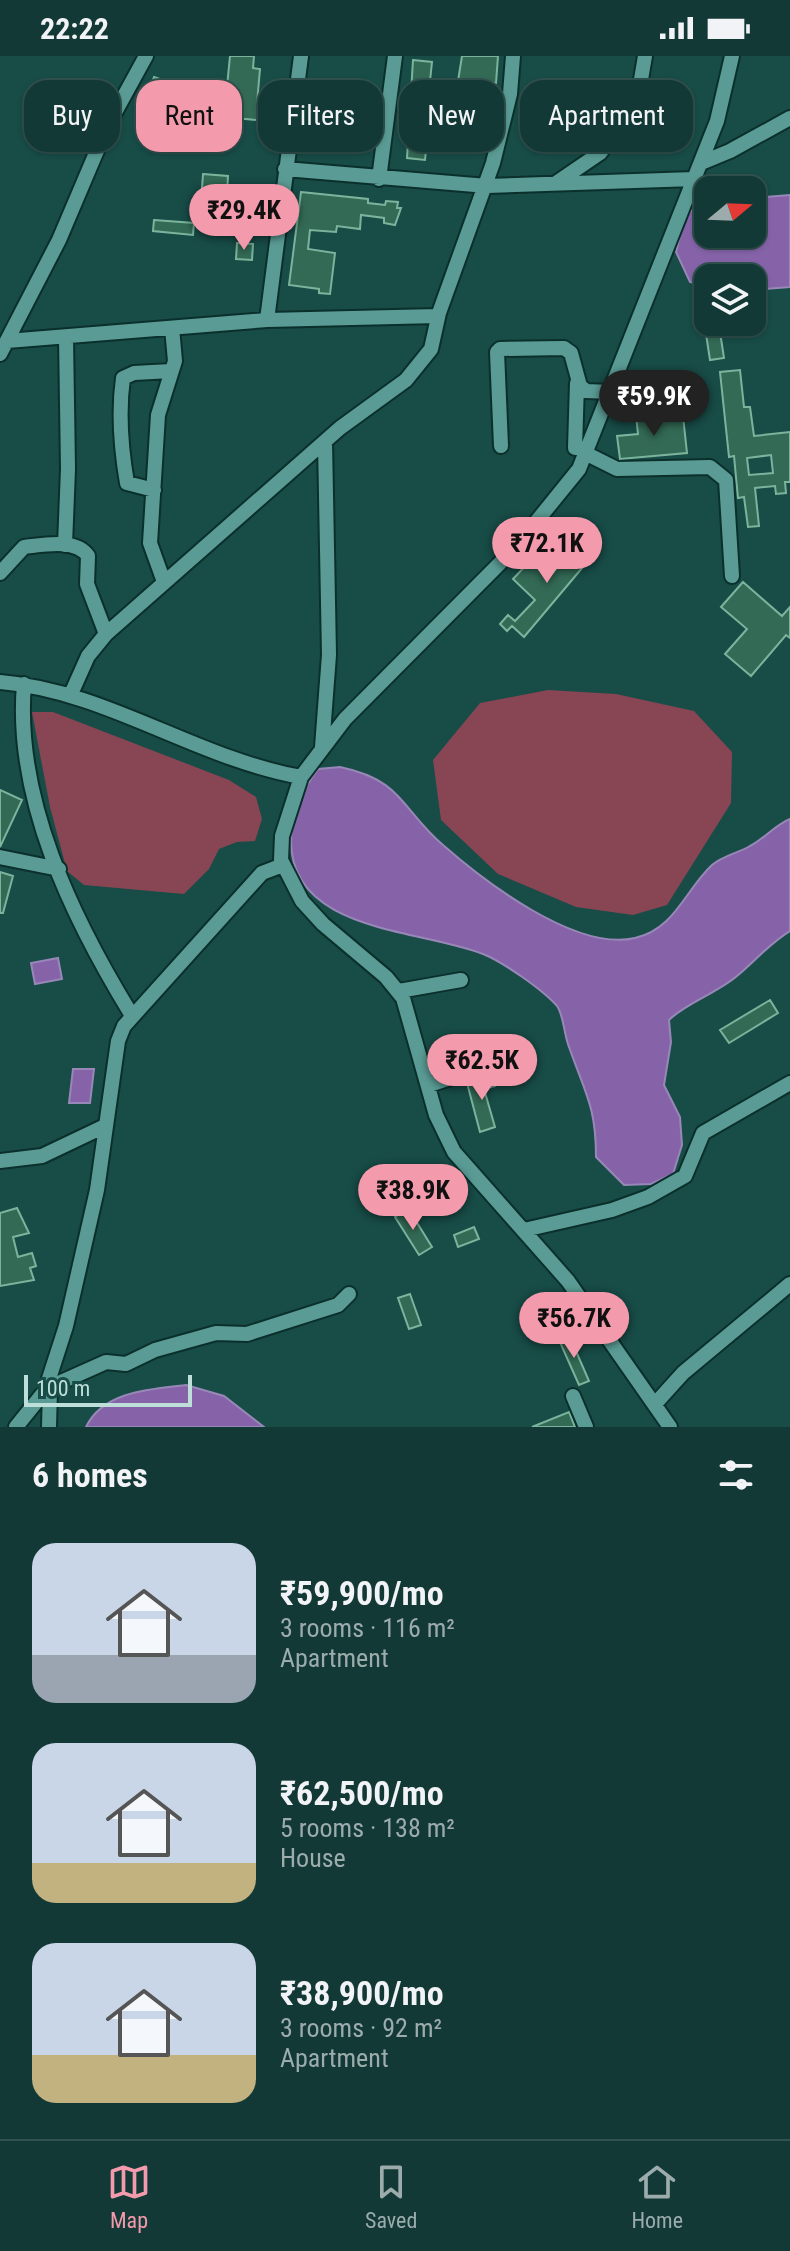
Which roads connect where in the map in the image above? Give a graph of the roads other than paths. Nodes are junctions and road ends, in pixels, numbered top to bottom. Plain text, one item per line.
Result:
1 (146, 56) edge
2 (301, 56) edge
3 (395, 56) edge
4 (513, 56) edge
5 (645, 56) edge
6 (732, 56) edge
7 (790, 118) edge
8 (701, 163) junction
9 (285, 169) junction
10 (695, 176) edge
11 (379, 179) junction
12 (694, 179) joint
13 (556, 183) junction
14 (487, 186) junction
15 (438, 316) junction
16 (267, 320) junction
17 (172, 328) junction
18 (66, 337) junction
19 (4, 348) edge
20 (171, 371) junction
21 (577, 383) junction
22 (610, 392) junction
23 (325, 442) junction
24 (501, 446) dead end
25 (581, 451) junction
26 (154, 490) junction
27 (65, 545) junction
28 (0, 573) edge
29 (732, 576) dead end
30 (164, 582) junction
31 (106, 634) junction
32 (0, 682) edge
33 (24, 684) junction
34 (71, 694) junction
35 (322, 747) junction
36 (301, 777) junction
37 (0, 857) edge
38 (283, 865) junction
39 (59, 869) junction
40 (461, 980) dead end
41 (399, 991) junction
42 (131, 1014) junction
43 (487, 1066) dead end
44 (790, 1083) edge
45 (429, 1085) junction
46 (105, 1126) junction
47 (0, 1161) edge
48 (524, 1230) junction
49 (790, 1284) edge
50 (349, 1294) dead end
51 (50, 1382) junction
52 (573, 1396) dead end
53 (655, 1404) junction
54 (16, 1427) edge
55 (49, 1427) edge
56 (586, 1427) edge
57 (670, 1427) edge

1 - 19 street
2 - 9 street
3 - 11 street
4 - 14 street
5 - 13 street
6 - 8 street
7 - 8 street
8 - 10 street
9 - 11 street
9 - 16 street
11 - 14 street
12 - 13 street
12 - 22 street
13 - 14 street
14 - 15 street
15 - 16 street
15 - 23 street
16 - 17 street
17 - 18 street
17 - 20 street
18 - 19 street
18 - 27 street
20 - 26 street
20 - 26 street
21 - 22 street
21 - 24 street
21 - 25 street
22 - 25 street
23 - 30 street
23 - 35 street
25 - 29 street
25 - 35 street
26 - 30 street
27 - 28 street
27 - 31 street
30 - 31 street
31 - 34 street
32 - 33 street
33 - 34 street
33 - 39 street
34 - 36 street
35 - 36 street
36 - 38 street
37 - 39 street
38 - 41 street
38 - 42 street
39 - 42 street
40 - 41 street
41 - 45 street
42 - 46 street
43 - 45 street
44 - 48 street
45 - 48 street
46 - 47 street
46 - 51 street
48 - 53 street
49 - 53 street
50 - 51 street
51 - 54 street
51 - 55 street
52 - 56 street
53 - 57 street

